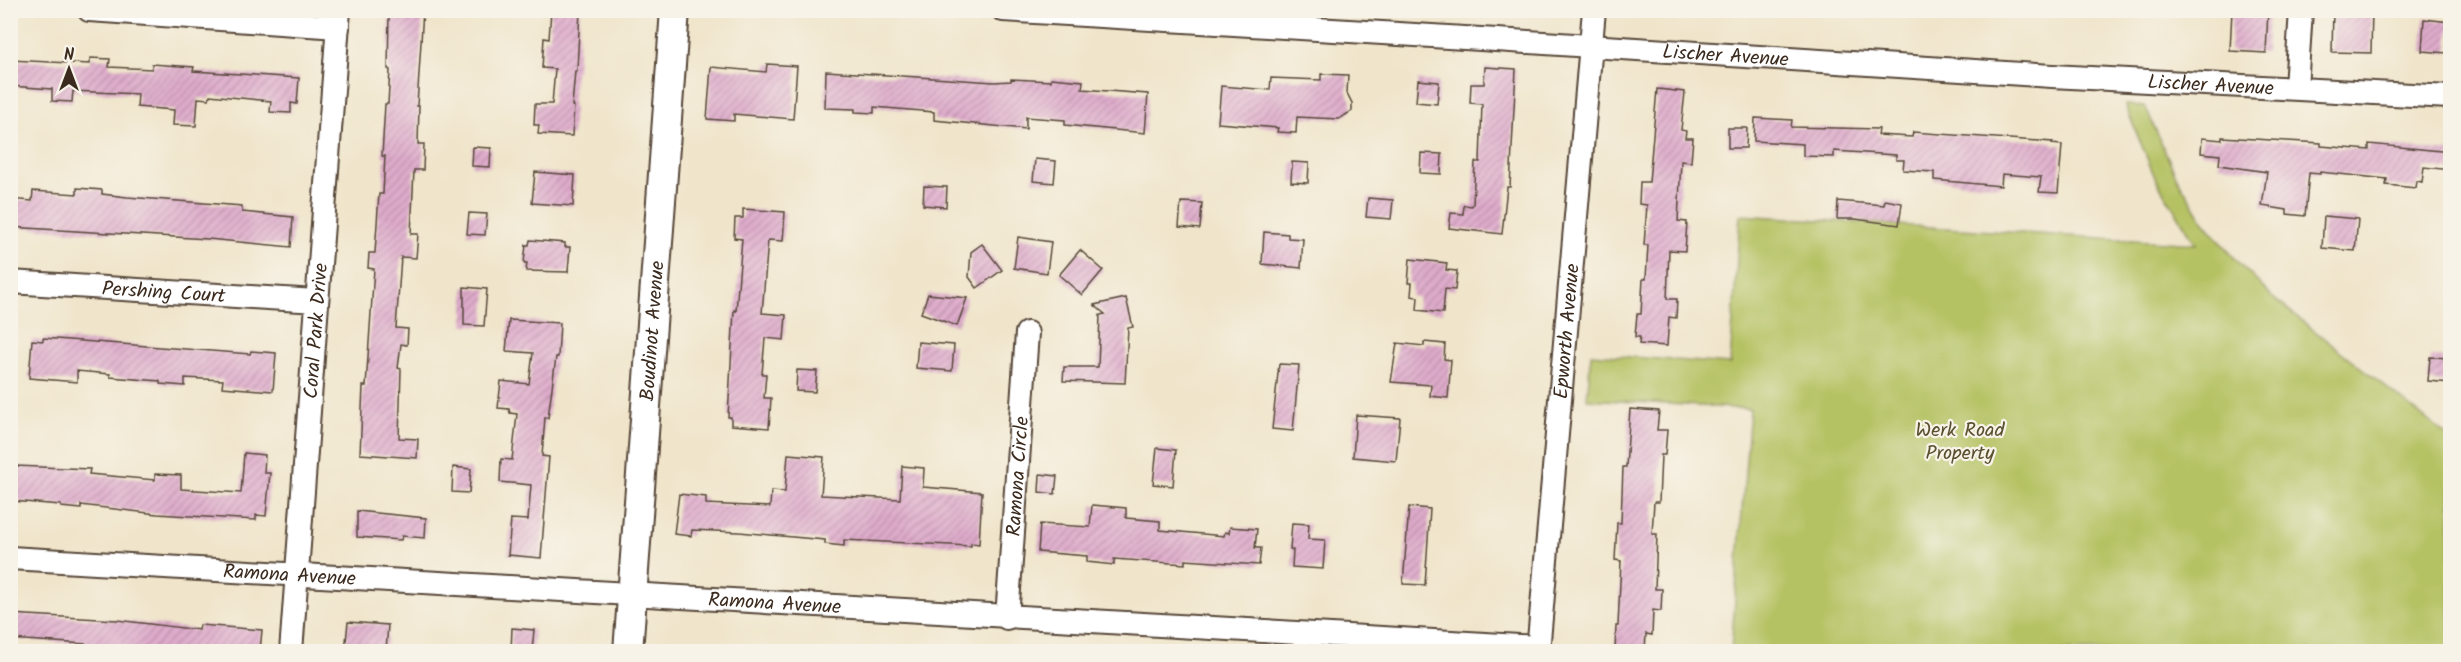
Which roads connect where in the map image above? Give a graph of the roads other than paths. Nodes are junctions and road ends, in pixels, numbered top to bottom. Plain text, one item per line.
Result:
1 (89, 10) edge
2 (675, 10) edge
3 (1003, 10) edge
4 (1594, 10) edge
5 (2301, 10) edge
6 (339, 19) edge
7 (1591, 46) junction
8 (2296, 88) junction
9 (2451, 97) edge
10 (10, 282) edge
11 (317, 301) junction
12 (1027, 333) dead end
13 (10, 558) edge
14 (296, 577) junction
15 (633, 595) junction
16 (1007, 618) junction
17 (1538, 649) edge
18 (291, 651) edge
19 (628, 651) edge

1 - 6 street
2 - 15 street, Boudinot Avenue
3 - 7 street, Lischer Avenue
4 - 7 street, Epworth Avenue
5 - 8 street
6 - 11 street, Coral Park Drive
7 - 8 street, Lischer Avenue
7 - 17 street, Epworth Avenue
8 - 9 street, Lischer Avenue
10 - 11 street, Pershing Court
11 - 14 street, Coral Park Drive
12 - 16 street, Ramona Circle
13 - 14 street, Ramona Avenue
14 - 15 street, Ramona Avenue
14 - 18 street, Coral Park Drive
15 - 16 street, Ramona Avenue
15 - 19 street, Boudinot Avenue
16 - 17 street, Ramona Avenue

